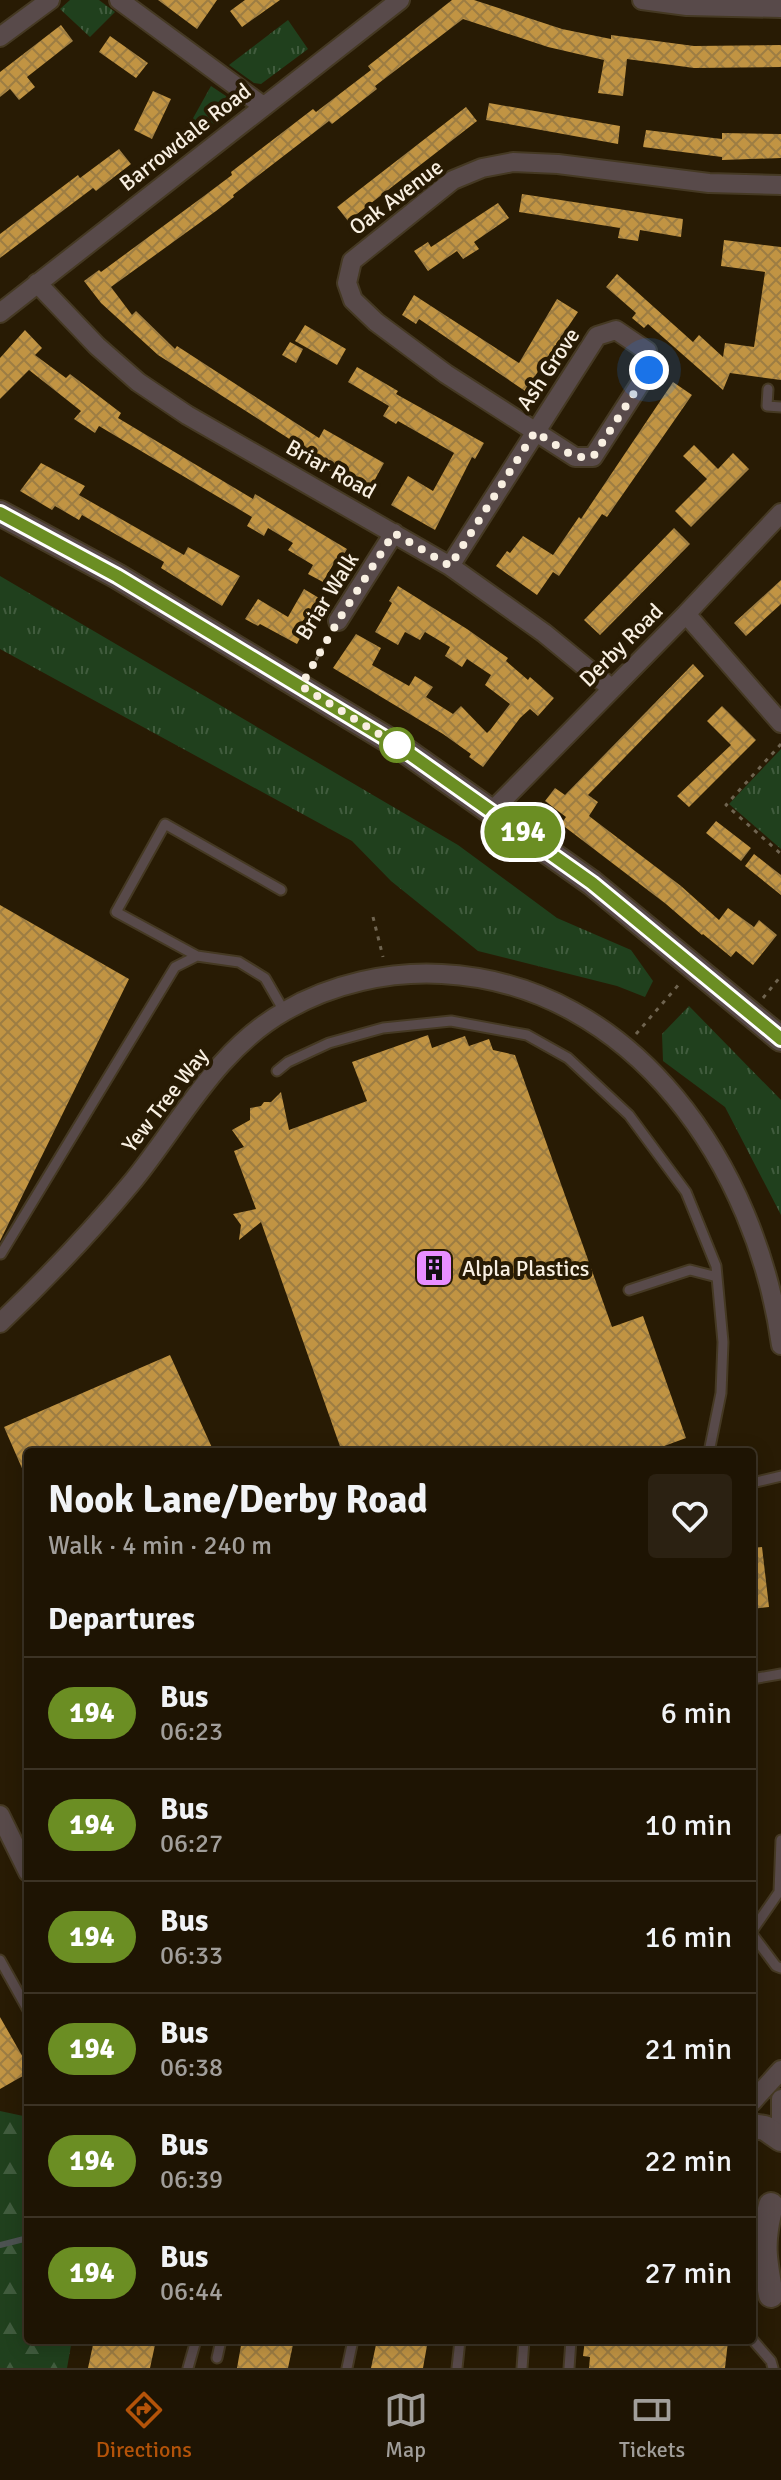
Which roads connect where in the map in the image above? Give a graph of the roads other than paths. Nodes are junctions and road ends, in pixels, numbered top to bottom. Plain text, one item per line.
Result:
1 (50, 0) edge
2 (119, 0) edge
3 (400, 0) edge
4 (654, 1) edge
5 (781, 8) edge
6 (4, 28) edge
7 (263, 106) junction
8 (781, 185) edge
9 (37, 283) junction
10 (0, 313) edge
11 (768, 389) dead end
12 (781, 407) edge
13 (535, 432) junction
14 (0, 513) edge
15 (781, 513) edge
16 (394, 533) junction
17 (450, 566) junction
18 (686, 614) junction
19 (338, 621) road end
20 (611, 688) junction
21 (781, 723) edge
22 (493, 810) junction
23 (281, 890) dead end
24 (197, 956) junction
25 (284, 1011) junction
26 (781, 1039) edge
27 (277, 1071) dead end
28 (1, 1254) edge
29 (717, 1277) junction
30 (629, 1290) dead end
31 (0, 1323) edge
32 (781, 1345) edge
33 (710, 1448) edge
34 (781, 1476) edge
35 (756, 1482) edge
36 (781, 1674) edge
37 (756, 1678) edge
38 (0, 1815) edge
39 (781, 1840) edge
40 (24, 1864) edge
41 (756, 1927) edge
42 (756, 1938) edge
43 (0, 1960) edge
44 (781, 1968) edge
45 (24, 2003) edge
46 (781, 2070) edge
47 (756, 2098) edge
48 (781, 2099) edge
49 (756, 2127) edge
50 (781, 2139) edge
51 (768, 2204) edge
52 (756, 2274) edge
53 (776, 2303) edge
54 (195, 2344) edge
55 (220, 2344) edge
56 (352, 2344) edge
57 (460, 2344) edge
58 (524, 2344) edge
59 (571, 2344) edge
60 (756, 2344) edge
61 (217, 2358) dead end
62 (188, 2368) edge
63 (347, 2368) edge
64 (457, 2368) edge
65 (522, 2368) edge
66 (569, 2368) edge
67 (773, 2368) edge

1 - 6 street
2 - 7 street
3 - 7 street, Barrowdale Road
4 - 5 street
7 - 9 street, Barrowdale Road
8 - 13 street, Oak Avenue
9 - 10 street, Barrowdale Road
9 - 16 street, Briar Road
11 - 12 lane
13 - 13 street, Ash Grove
13 - 17 street, Ash Grove
14 - 22 street
15 - 18 street, Derby Road
16 - 17 street, Briar Road
16 - 19 street, Briar Walk
17 - 20 street, Briar Road
18 - 20 street, Derby Road
18 - 21 street
20 - 22 street, Derby Road
22 - 26 street
23 - 24 lane
24 - 25 lane
24 - 28 lane
25 - 31 street, Yew Tree Way
25 - 32 street, Yew Tree Way
27 - 29 lane
29 - 30 lane
29 - 33 lane
34 - 35 lane
36 - 37 lane
38 - 40 street
39 - 41 lane
42 - 44 lane
43 - 45 lane
46 - 47 street
48 - 50 street
49 - 50 street
51 - 53 street
52 - 53 street
54 - 62 lane
55 - 61 lane
56 - 63 lane
57 - 64 lane
58 - 65 lane
59 - 66 lane
60 - 67 lane

